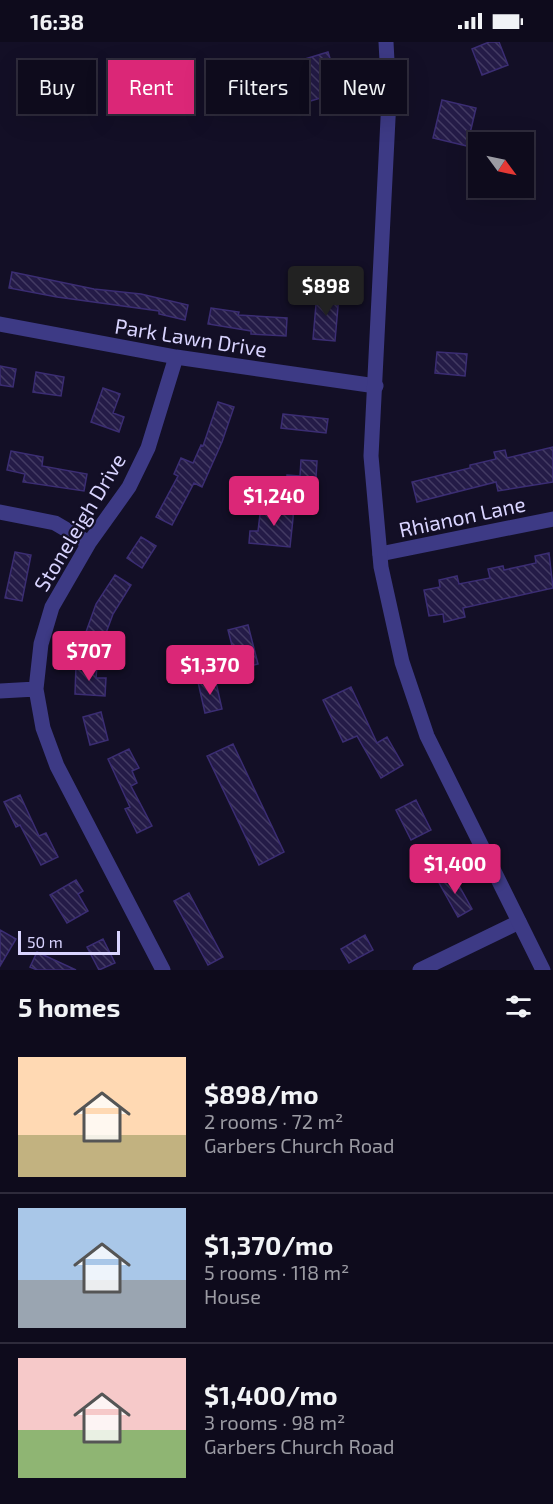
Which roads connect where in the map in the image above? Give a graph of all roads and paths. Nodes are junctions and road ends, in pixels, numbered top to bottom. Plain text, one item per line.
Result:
1 (388, 42) edge
2 (0, 324) edge
3 (176, 357) junction
4 (376, 386) junction
5 (0, 512) edge
6 (553, 519) edge
7 (89, 543) junction
8 (380, 554) junction
9 (36, 689) junction
10 (0, 691) edge
11 (519, 922) junction
12 (163, 970) edge
13 (420, 970) edge
14 (543, 970) edge

1 - 4 street
2 - 3 street, Park Lawn Drive
3 - 4 street, Park Lawn Drive
3 - 7 street, Stoneleigh Drive
4 - 8 street
5 - 7 street
6 - 8 street, Rhianon Lane
7 - 9 street, Stoneleigh Drive
8 - 11 street
9 - 10 street
9 - 12 street, Stoneleigh Drive
11 - 13 street
11 - 14 street

